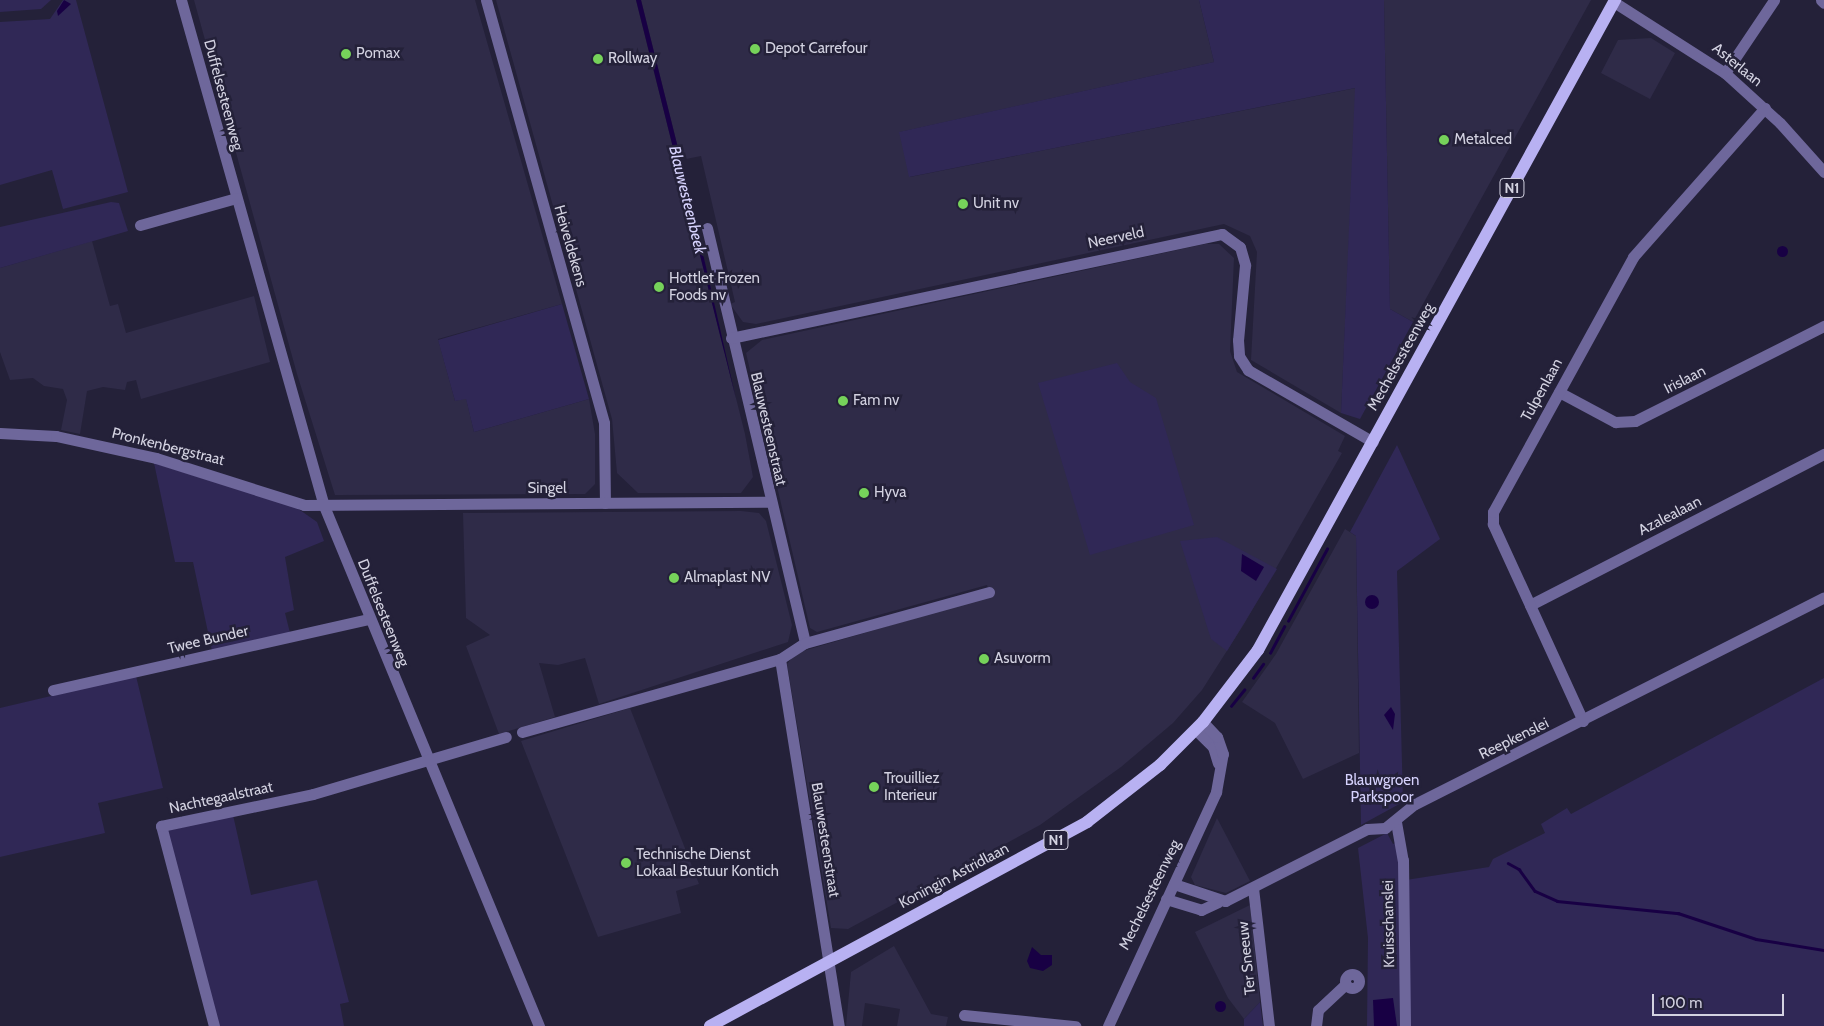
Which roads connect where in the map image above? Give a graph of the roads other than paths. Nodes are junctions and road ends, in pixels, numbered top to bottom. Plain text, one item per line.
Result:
1 (181, 0) edge
2 (486, 0) edge
3 (1774, 0) edge
4 (1821, 0) edge
5 (1615, 1) edge
6 (1824, 3) edge
7 (1726, 73) junction
8 (1764, 108) junction
9 (1824, 172) edge
10 (236, 198) junction
11 (140, 225) dead end
12 (707, 228) dead end
13 (1824, 326) edge
14 (731, 338) junction
15 (1559, 392) junction
16 (0, 433) edge
17 (1373, 442) junction
18 (1824, 454) edge
19 (770, 502) junction
20 (605, 503) junction
21 (324, 506) junction
22 (989, 592) dead end
23 (1824, 597) edge
24 (1530, 605) junction
25 (369, 619) junction
26 (805, 643) junction
27 (780, 659) junction
28 (53, 690) dead end
29 (1583, 721) junction
30 (1200, 726) junction
31 (522, 732) dead end
32 (506, 737) dead end
33 (428, 760) junction
34 (1396, 822) junction
35 (1174, 884) junction
36 (1253, 888) junction
37 (1166, 899) junction
38 (1218, 902) junction
39 (830, 962) junction
40 (1346, 984) dead end
41 (964, 1015) dead end
42 (214, 1026) edge
43 (539, 1026) edge
44 (710, 1026) edge
45 (839, 1026) edge
46 (1075, 1026) edge
47 (1108, 1026) edge
48 (1269, 1026) edge
49 (1316, 1026) edge
50 (1405, 1026) edge

1 - 10 street, Duffelsesteenweg
2 - 20 street, Heiveldekens
3 - 7 street
4 - 6 street
5 - 7 street, Asterlaan
5 - 17 main road, Mechelsesteenweg / N1
7 - 8 street, Asterlaan
8 - 9 street, Asterlaan
8 - 15 street, Tulpenlaan
10 - 11 street
10 - 21 street, Duffelsesteenweg
12 - 14 street, Blauwesteenstraat
13 - 15 street, Irislaan
14 - 17 street, Neerveld
14 - 19 street, Blauwesteenstraat
15 - 24 street, Tulpenlaan
16 - 21 street, Pronkenbergstraat
17 - 30 main road, Mechelsesteenweg / N1
18 - 24 street, Azalealaan
19 - 20 street, Singel
19 - 26 street, Blauwesteenstraat
20 - 21 street, Singel
21 - 25 street, Duffelsesteenweg
22 - 26 street
23 - 29 street, Reepkenslei
24 - 29 street, Tulpenlaan
25 - 28 street, Twee Bunder
25 - 33 street, Duffelsesteenweg
26 - 27 street
27 - 31 street
27 - 39 street, Blauwesteenstraat
29 - 34 street, Reepkenslei
30 - 35 street, Mechelsesteenweg
30 - 39 main road, Koningin Astridlaan / N1
32 - 33 street
33 - 42 street, Nachtegaalstraat
33 - 43 street, Duffelsesteenweg
34 - 36 street, Reepkenslei
34 - 50 street, Kruisschanslei
35 - 37 street, Mechelsesteenweg
35 - 38 street
36 - 38 street, Reepkenslei
36 - 48 street, Ter Sneeuw
37 - 38 street, Reepkenslei
37 - 47 street, Mechelsesteenweg
39 - 44 main road, Koningin Astridlaan / N1
39 - 45 street, Blauwesteenstraat
40 - 49 street
41 - 46 street

